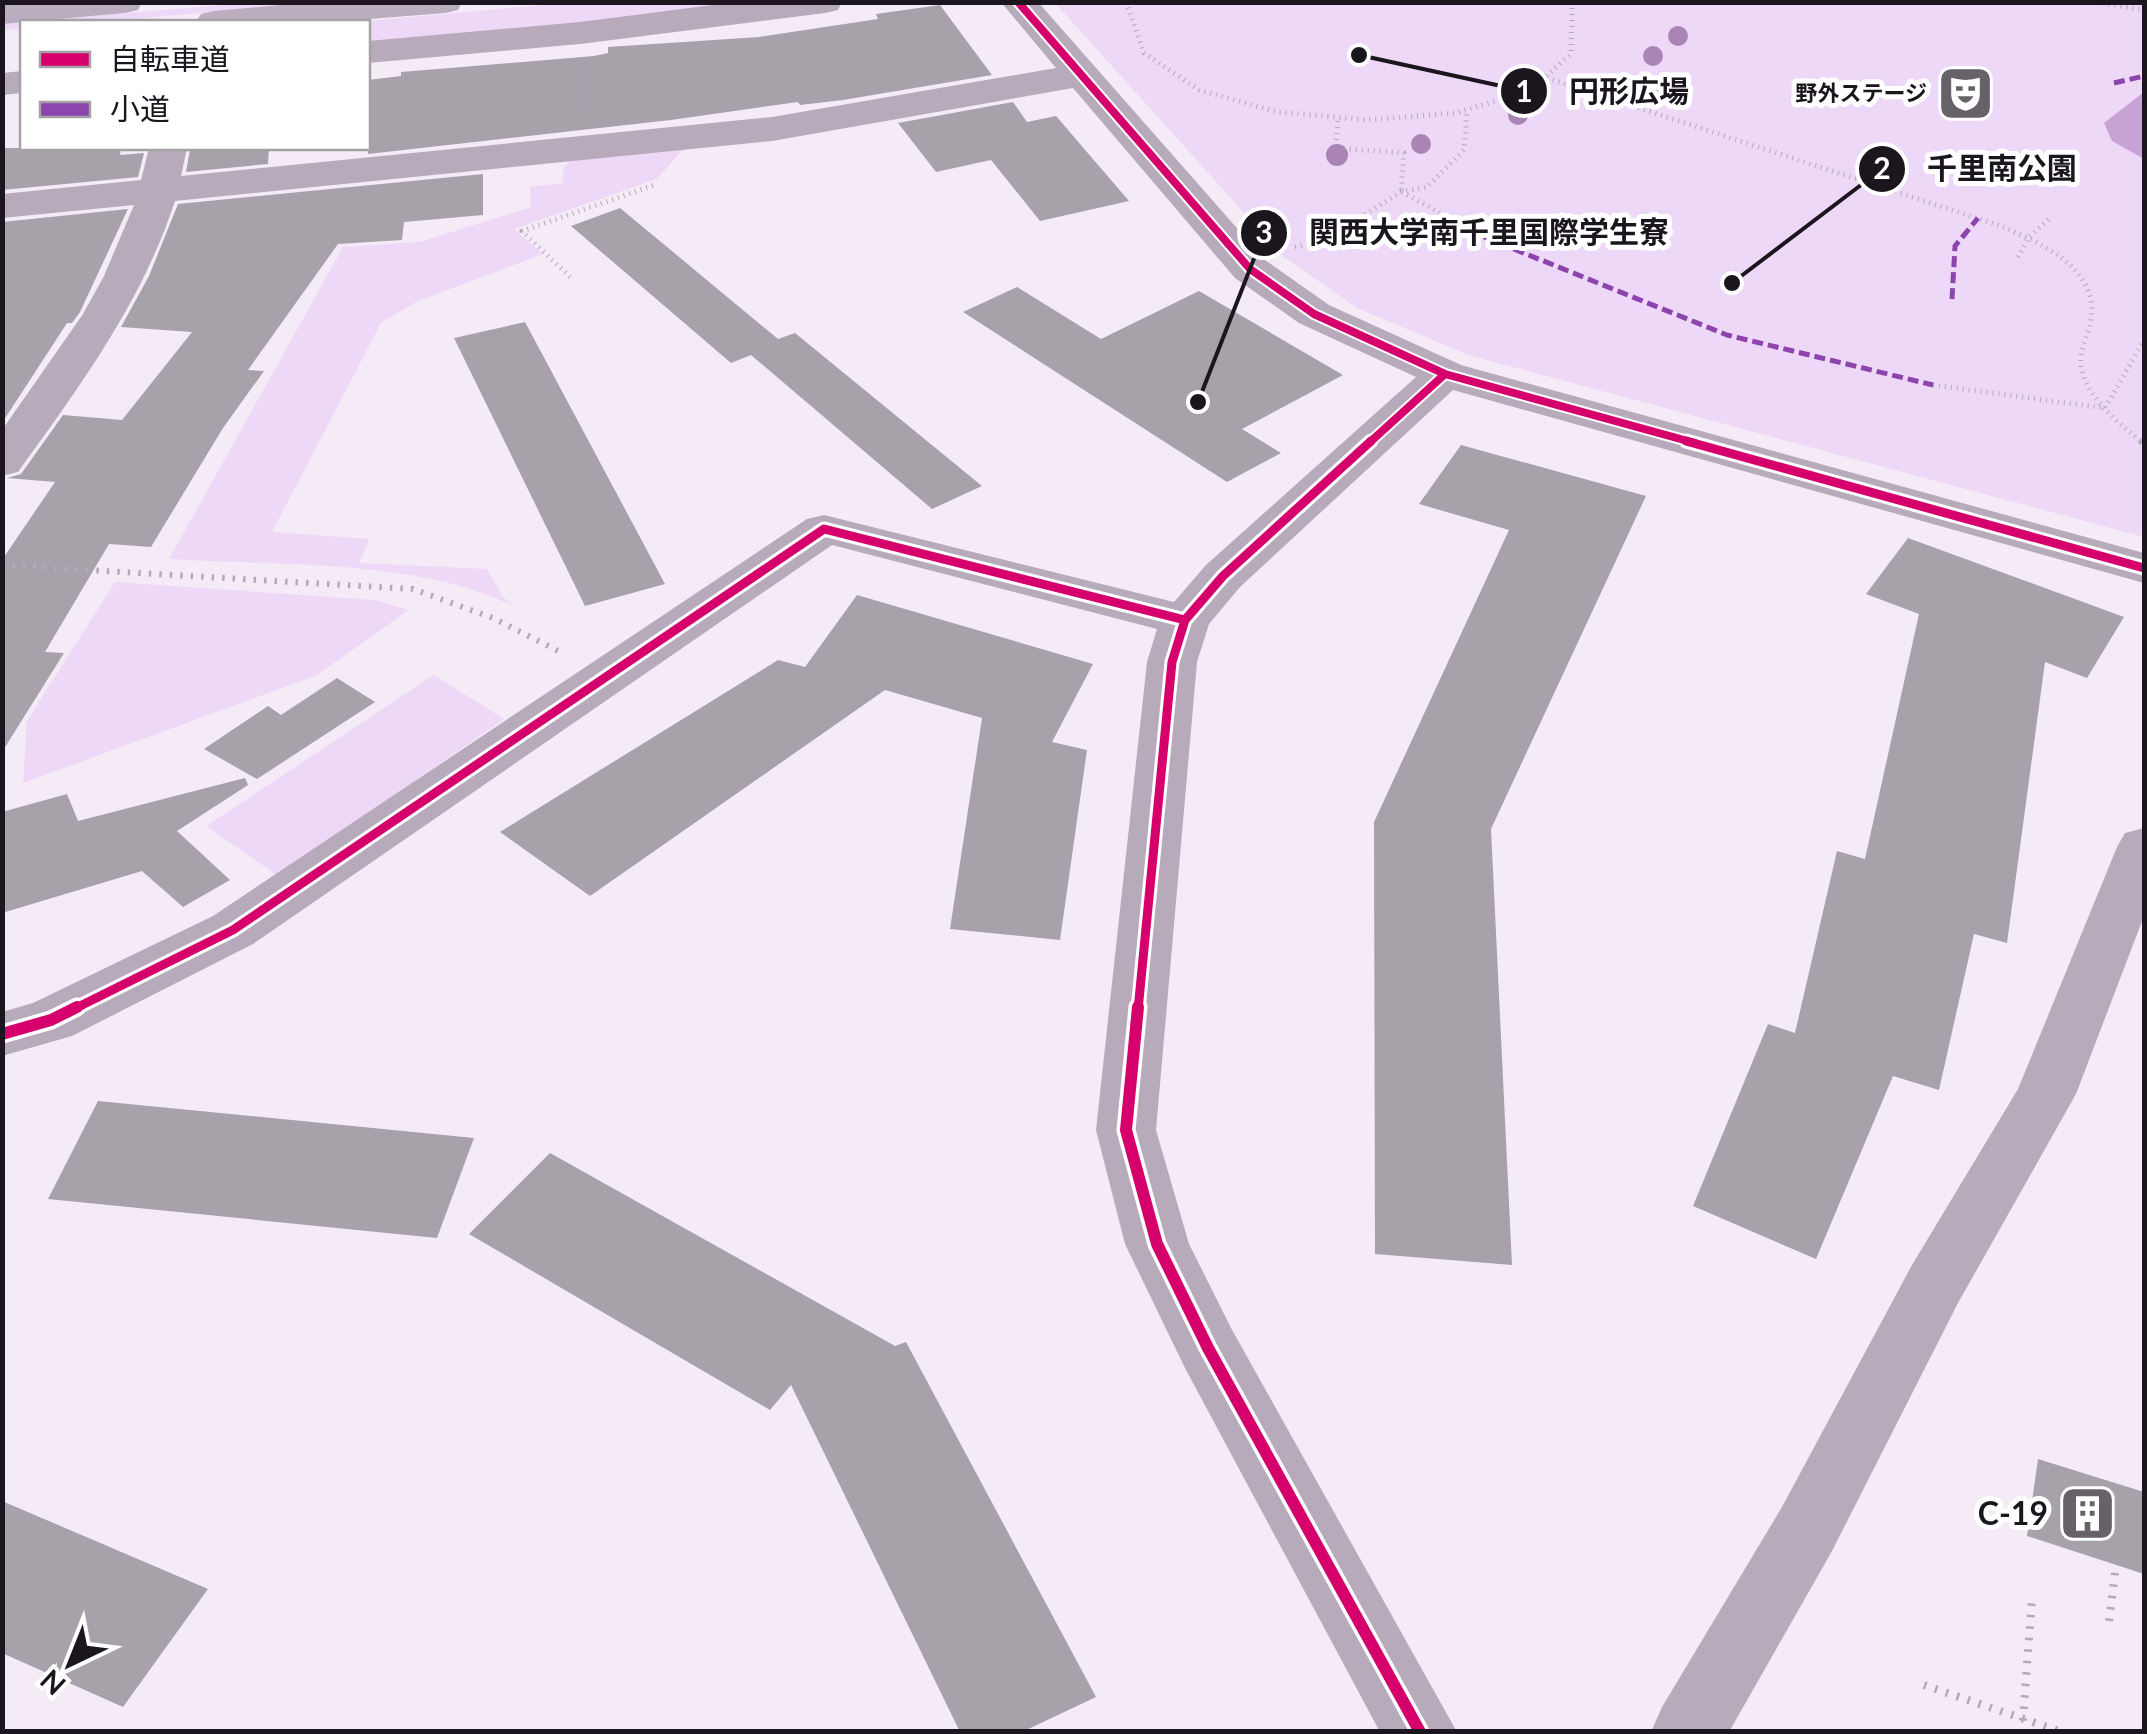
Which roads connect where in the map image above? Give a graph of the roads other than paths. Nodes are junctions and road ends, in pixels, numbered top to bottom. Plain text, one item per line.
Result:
1 (124, 2) edge
2 (446, 2) edge
3 (825, 2) edge
4 (1018, 2) edge
5 (2, 13) edge
6 (237, 20) edge
7 (370, 52) edge
8 (1082, 75) junction
9 (168, 150) edge
10 (160, 189) junction
11 (2, 206) edge
12 (1445, 374) junction
13 (2, 462) edge
14 (2144, 568) edge
15 (1185, 620) junction
16 (2144, 847) edge
17 (2, 1034) edge
18 (1420, 1732) edge
19 (1688, 1732) edge

1 - 5 main road
2 - 6 main road
3 - 7 street
4 - 8 street
8 - 10 street
8 - 12 street
9 - 10 street
10 - 11 street
10 - 13 street
12 - 14 street
12 - 15 street
15 - 17 street
15 - 18 street
16 - 19 street

